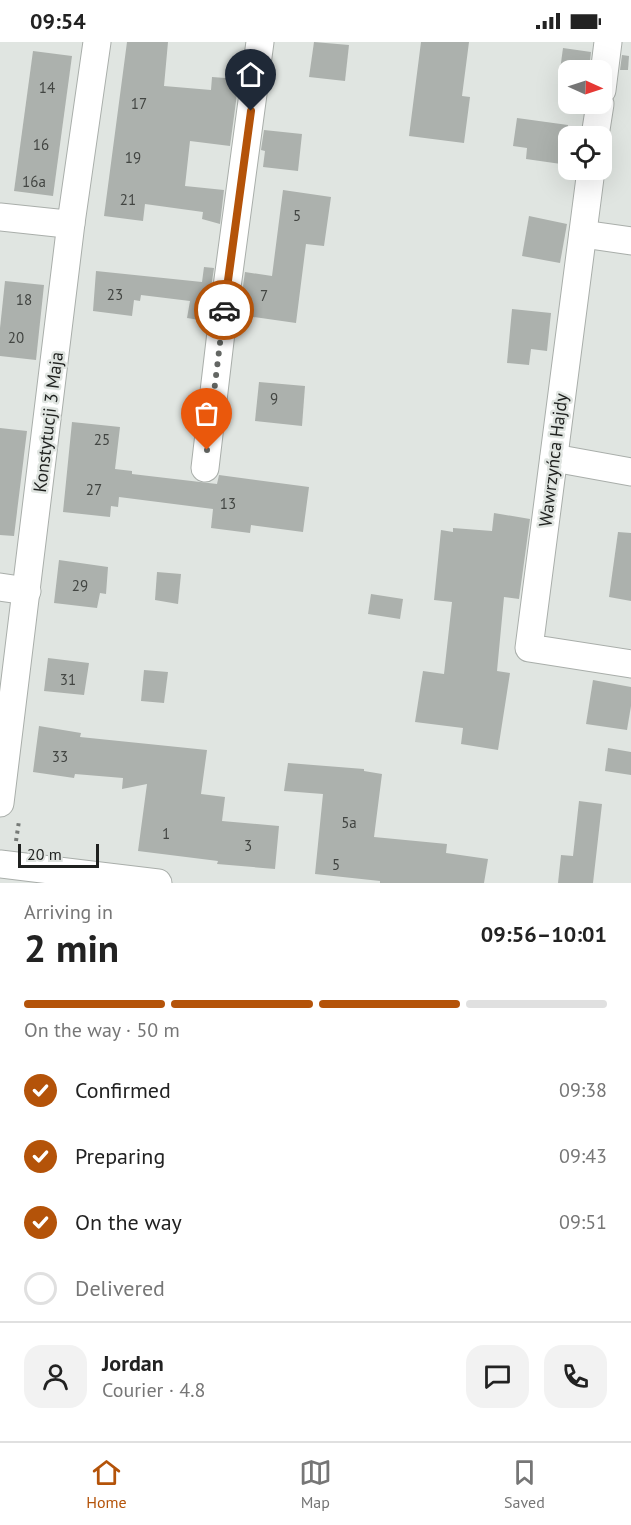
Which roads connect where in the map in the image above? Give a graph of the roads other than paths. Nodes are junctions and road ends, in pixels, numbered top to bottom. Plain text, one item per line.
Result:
1 (97, 42) edge
2 (260, 42) edge
3 (608, 42) edge
4 (606, 60) edge
5 (590, 180) edge
6 (0, 217) edge
7 (71, 223) junction
8 (583, 234) junction
9 (631, 241) edge
10 (554, 458) junction
11 (205, 468) dead end
12 (631, 472) edge
13 (0, 587) edge
14 (27, 591) junction
15 (631, 664) edge
16 (0, 803) edge
17 (0, 864) edge
18 (158, 883) edge

1 - 7 street, Konstytucji 3 Maja
2 - 11 street
3 - 4 street
5 - 8 street, Wawrzyńca Hajdy
6 - 7 street
7 - 14 street, Konstytucji 3 Maja
8 - 9 street
8 - 10 street, Wawrzyńca Hajdy
10 - 12 street
10 - 15 street, Wawrzyńca Hajdy
13 - 14 street
14 - 16 street, Konstytucji 3 Maja
17 - 18 street

